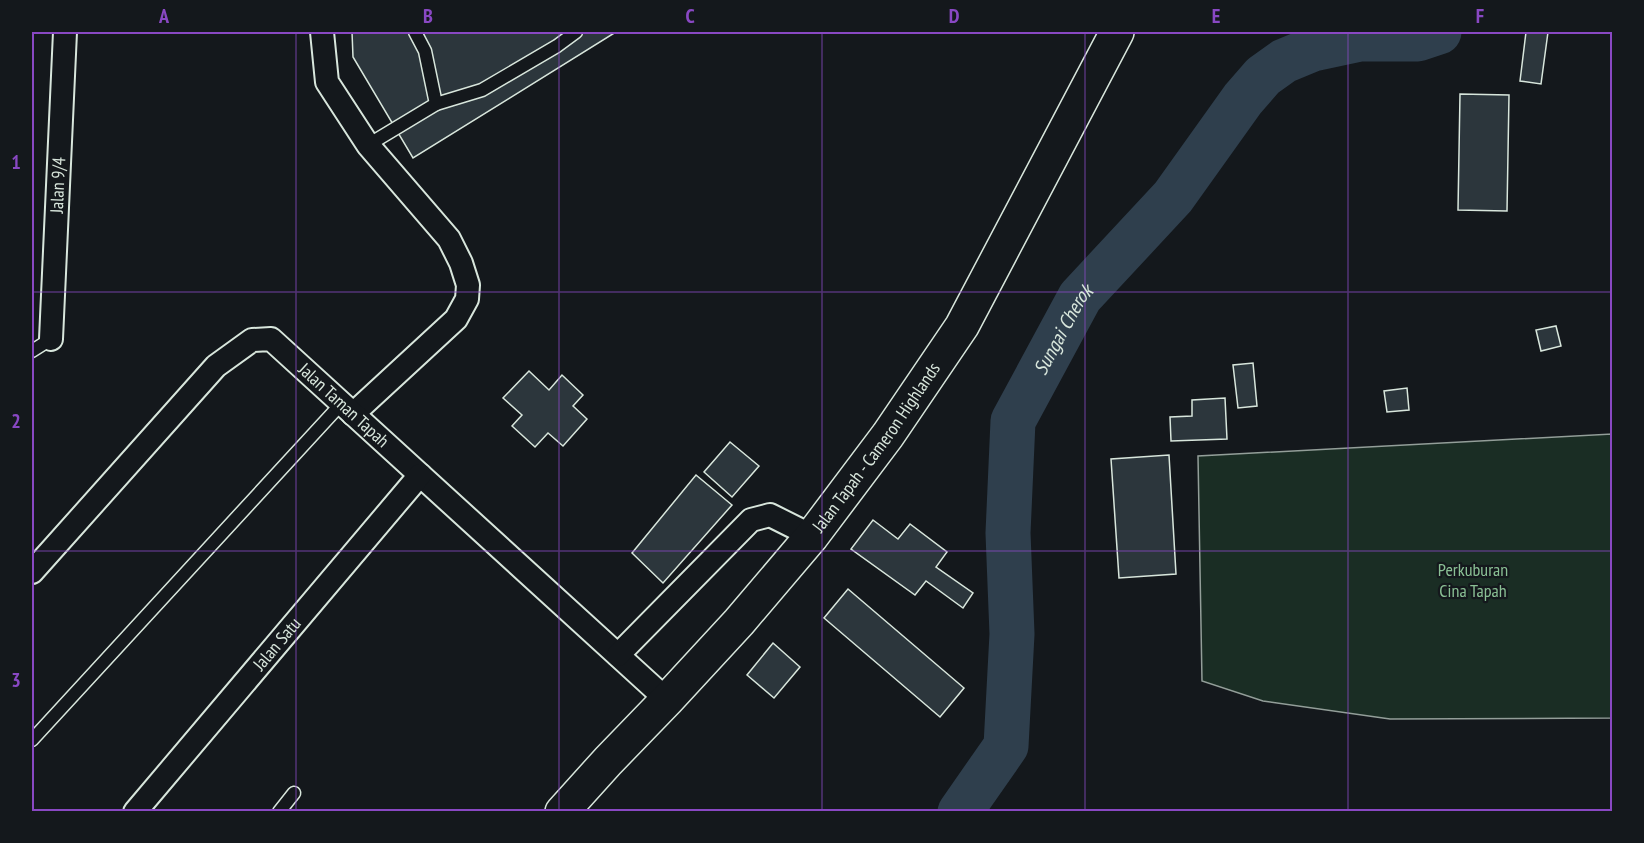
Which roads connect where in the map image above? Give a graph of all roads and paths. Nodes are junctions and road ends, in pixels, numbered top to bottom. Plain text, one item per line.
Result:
1 (66, 32) edge
2 (322, 32) edge
3 (415, 32) edge
4 (576, 32) edge
5 (1117, 32) edge
6 (436, 104) junction
7 (368, 145) junction
8 (51, 339) joint
9 (32, 351) edge
10 (347, 409) junction
11 (420, 475) junction
12 (812, 536) junction
13 (32, 572) edge
14 (618, 655) junction
15 (667, 700) junction
16 (32, 740) edge
17 (294, 793) dead end
18 (135, 812) edge
19 (279, 812) edge
20 (562, 812) edge

1 - 8 street, Jalan 9/4
2 - 7 street
3 - 6 lane
4 - 6 lane
5 - 12 main road, Jalan Tapah - Cameron Highlands
6 - 7 lane
7 - 10 street
8 - 9 lane
10 - 11 street, Jalan Taman Tapah
10 - 13 street, Jalan Taman Tapah
10 - 16 lane
11 - 14 street, Jalan Taman Tapah
11 - 18 street, Jalan Satu
12 - 14 street
12 - 15 main road, Jalan Tapah - Cameron Highlands
14 - 15 street, Jalan Taman Tapah
15 - 20 main road, Jalan Tapah - Cameron Highlands
17 - 19 lane

